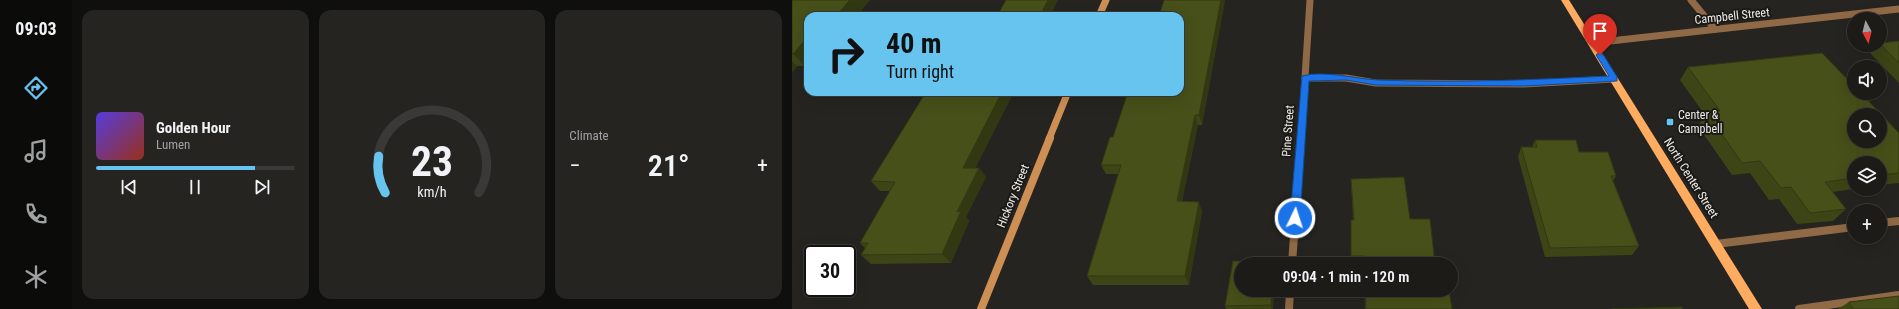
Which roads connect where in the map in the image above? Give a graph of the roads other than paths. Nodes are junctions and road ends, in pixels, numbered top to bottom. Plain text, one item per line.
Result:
1 (1106, 0) edge
2 (1310, 0) edge
3 (1565, 0) edge
4 (1690, 0) edge
5 (1899, 9) edge
6 (1101, 12) edge
7 (1715, 29) junction
8 (1592, 42) junction
9 (1305, 78) junction
10 (1614, 79) junction
11 (1066, 96) edge
12 (1899, 221) edge
13 (1887, 222) edge
14 (1847, 228) edge
15 (1716, 244) junction
16 (1292, 257) edge
17 (1899, 295) edge
18 (1290, 297) edge
19 (981, 309) edge
20 (1289, 309) edge
21 (1756, 309) edge
22 (1799, 309) edge

1 - 6 street
2 - 9 street, Pine Street
3 - 8 main road, North Center Street
4 - 7 street
5 - 7 street, Campbell Street
7 - 8 street, Campbell Street
8 - 10 main road, North Center Street
9 - 10 street
9 - 16 street, Pine Street
10 - 15 main road, North Center Street
11 - 19 street, Hickory Street
12 - 13 street
14 - 15 street
15 - 21 main road, North Center Street
17 - 22 street
18 - 20 street

